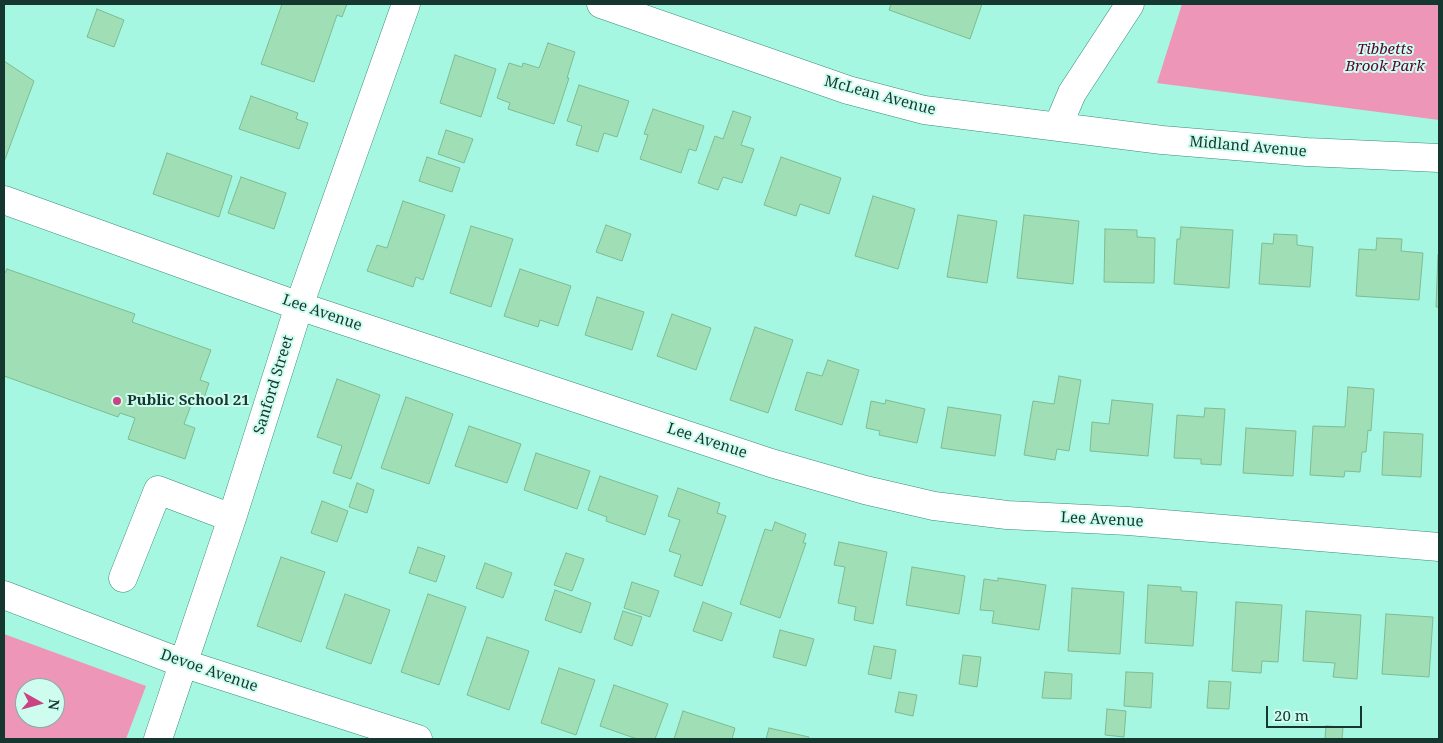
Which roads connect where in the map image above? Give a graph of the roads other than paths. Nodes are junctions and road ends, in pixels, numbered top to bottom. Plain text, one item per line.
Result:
1 (406, 4) edge
2 (602, 4) edge
3 (1130, 4) edge
4 (1058, 126) junction
5 (1439, 158) edge
6 (4, 200) edge
7 (299, 306) junction
8 (232, 518) junction
9 (1439, 547) edge
10 (123, 578) dead end
11 (4, 595) edge
12 (182, 663) junction
13 (158, 739) edge
14 (418, 739) edge

1 - 7 street, Sanford Street
2 - 4 street, McLean Avenue
3 - 4 street
4 - 5 street, Midland Avenue
6 - 7 street, Lee Avenue
7 - 8 street, Sanford Street
7 - 9 street, Lee Avenue
8 - 10 street
8 - 12 street, Sanford Street
11 - 12 street, Devoe Avenue
12 - 13 street, Sanford Street
12 - 14 street, Devoe Avenue

